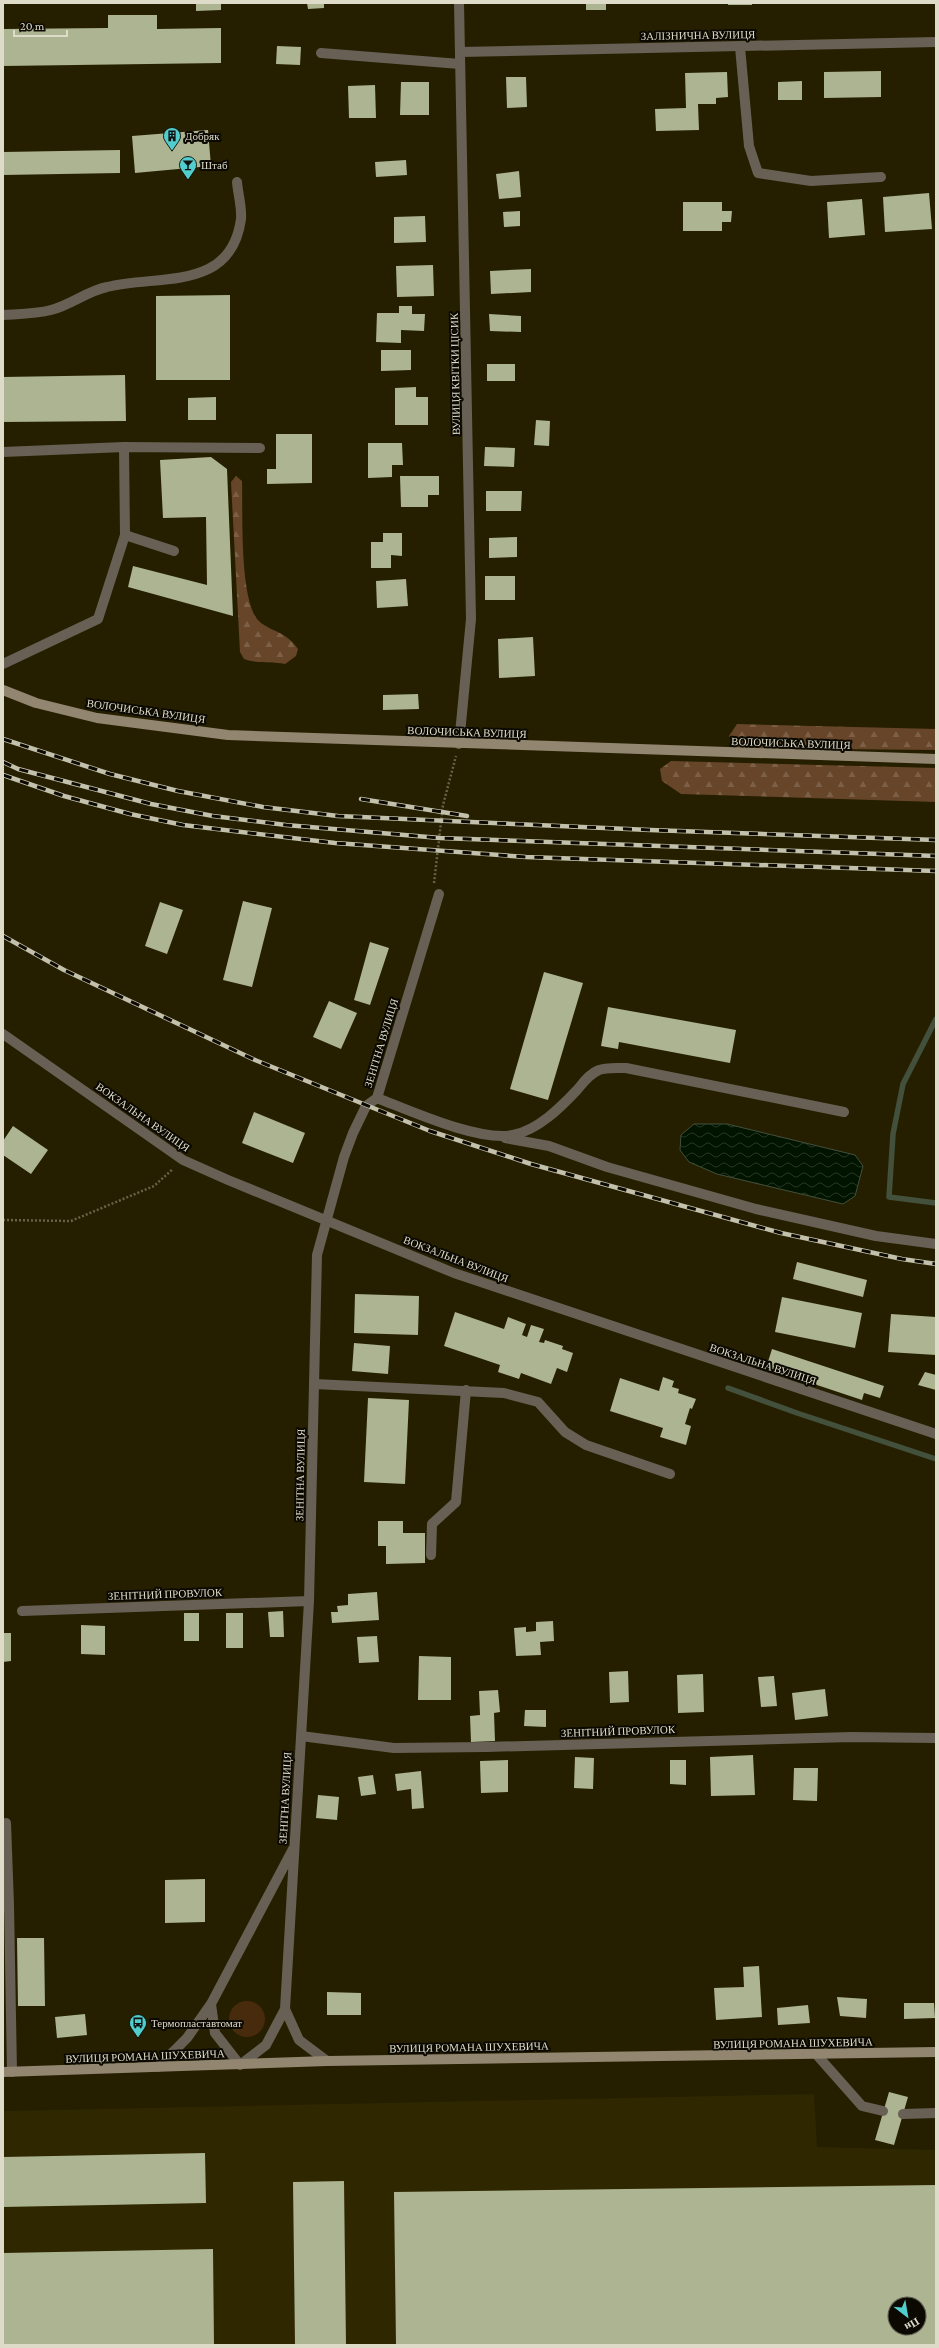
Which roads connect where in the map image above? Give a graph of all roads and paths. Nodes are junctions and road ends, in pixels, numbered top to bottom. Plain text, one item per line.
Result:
1 (459, 3) edge
2 (936, 42) edge
3 (740, 46) junction
4 (460, 52) junction
5 (321, 53) dead end
6 (460, 64) junction
7 (881, 178) dead end
8 (237, 182) dead end
9 (3, 315) edge
10 (124, 447) junction
11 (260, 448) dead end
12 (3, 452) edge
13 (125, 535) junction
14 (174, 551) dead end
15 (3, 664) edge
16 (3, 690) edge
17 (459, 744) junction
18 (936, 759) edge
19 (439, 894) joint
20 (3, 1034) edge
21 (376, 1098) junction
22 (844, 1112) dead end
23 (492, 1136) junction
24 (183, 1160) junction
25 (3, 1220) edge
26 (325, 1220) junction
27 (936, 1244) edge
28 (314, 1384) junction
29 (466, 1390) junction
30 (936, 1434) edge
31 (670, 1474) dead end
32 (431, 1555) dead end
33 (309, 1602) junction
34 (22, 1611) dead end
35 (301, 1736) junction
36 (936, 1738) edge
37 (6, 1823) dead end
38 (295, 1845) junction
39 (6, 1906) edge
40 (211, 2004) junction
41 (285, 2009) junction
42 (936, 2052) edge
43 (816, 2054) junction
44 (328, 2061) junction
45 (240, 2065) junction
46 (158, 2067) junction
47 (8, 2072) edge
48 (883, 2112) dead end
49 (936, 2113) edge
50 (903, 2114) dead end

1 - 4 street, ВУЛИЦЯ КВІТКИ ЦІСИК
2 - 3 street, ЗАЛІЗНИЧНА ВУЛИЦЯ
3 - 4 street, ЗАЛІЗНИЧНА ВУЛИЦЯ
3 - 7 street
4 - 6 street, ВУЛИЦЯ КВІТКИ ЦІСИК
5 - 6 street
6 - 17 street, ВУЛИЦЯ КВІТКИ ЦІСИК
8 - 9 street
10 - 11 street
10 - 12 street
10 - 13 street
13 - 14 street
13 - 15 street
16 - 17 main road, ВОЛОЧИСЬКА ВУЛИЦЯ
17 - 18 main road, ВОЛОЧИСЬКА ВУЛИЦЯ
17 - 19 path
19 - 21 street, ЗЕНІТНА ВУЛИЦЯ
20 - 24 street, ВОКЗАЛЬНА ВУЛИЦЯ
21 - 23 street
21 - 26 street, ЗЕНІТНА ВУЛИЦЯ
22 - 23 street
23 - 27 street
24 - 25 path
24 - 26 street, ВОКЗАЛЬНА ВУЛИЦЯ
26 - 28 street, ЗЕНІТНА ВУЛИЦЯ
26 - 30 street, ВОКЗАЛЬНА ВУЛИЦЯ
28 - 29 street
28 - 33 street, ЗЕНІТНА ВУЛИЦЯ
29 - 31 street
29 - 32 street
33 - 34 street, ЗЕНІТНИЙ ПРОВУЛОК
33 - 35 street, ЗЕНІТНА ВУЛИЦЯ
35 - 36 street, ЗЕНІТНИЙ ПРОВУЛОК
35 - 38 street, ЗЕНІТНА ВУЛИЦЯ
37 - 39 street
38 - 40 street
38 - 41 street, ЗЕНІТНА ВУЛИЦЯ
39 - 47 street
40 - 45 street
40 - 46 street
41 - 44 street, ЗЕНІТНА ВУЛИЦЯ
41 - 45 street
42 - 43 main road, ВУЛИЦЯ РОМАНА ШУХЕВИЧА
43 - 44 main road, ВУЛИЦЯ РОМАНА ШУХЕВИЧА
43 - 48 street
44 - 45 main road, ВУЛИЦЯ РОМАНА ШУХЕВИЧА
45 - 46 main road, ВУЛИЦЯ РОМАНА ШУХЕВИЧА
46 - 47 main road, ВУЛИЦЯ РОМАНА ШУХЕВИЧА
49 - 50 street

